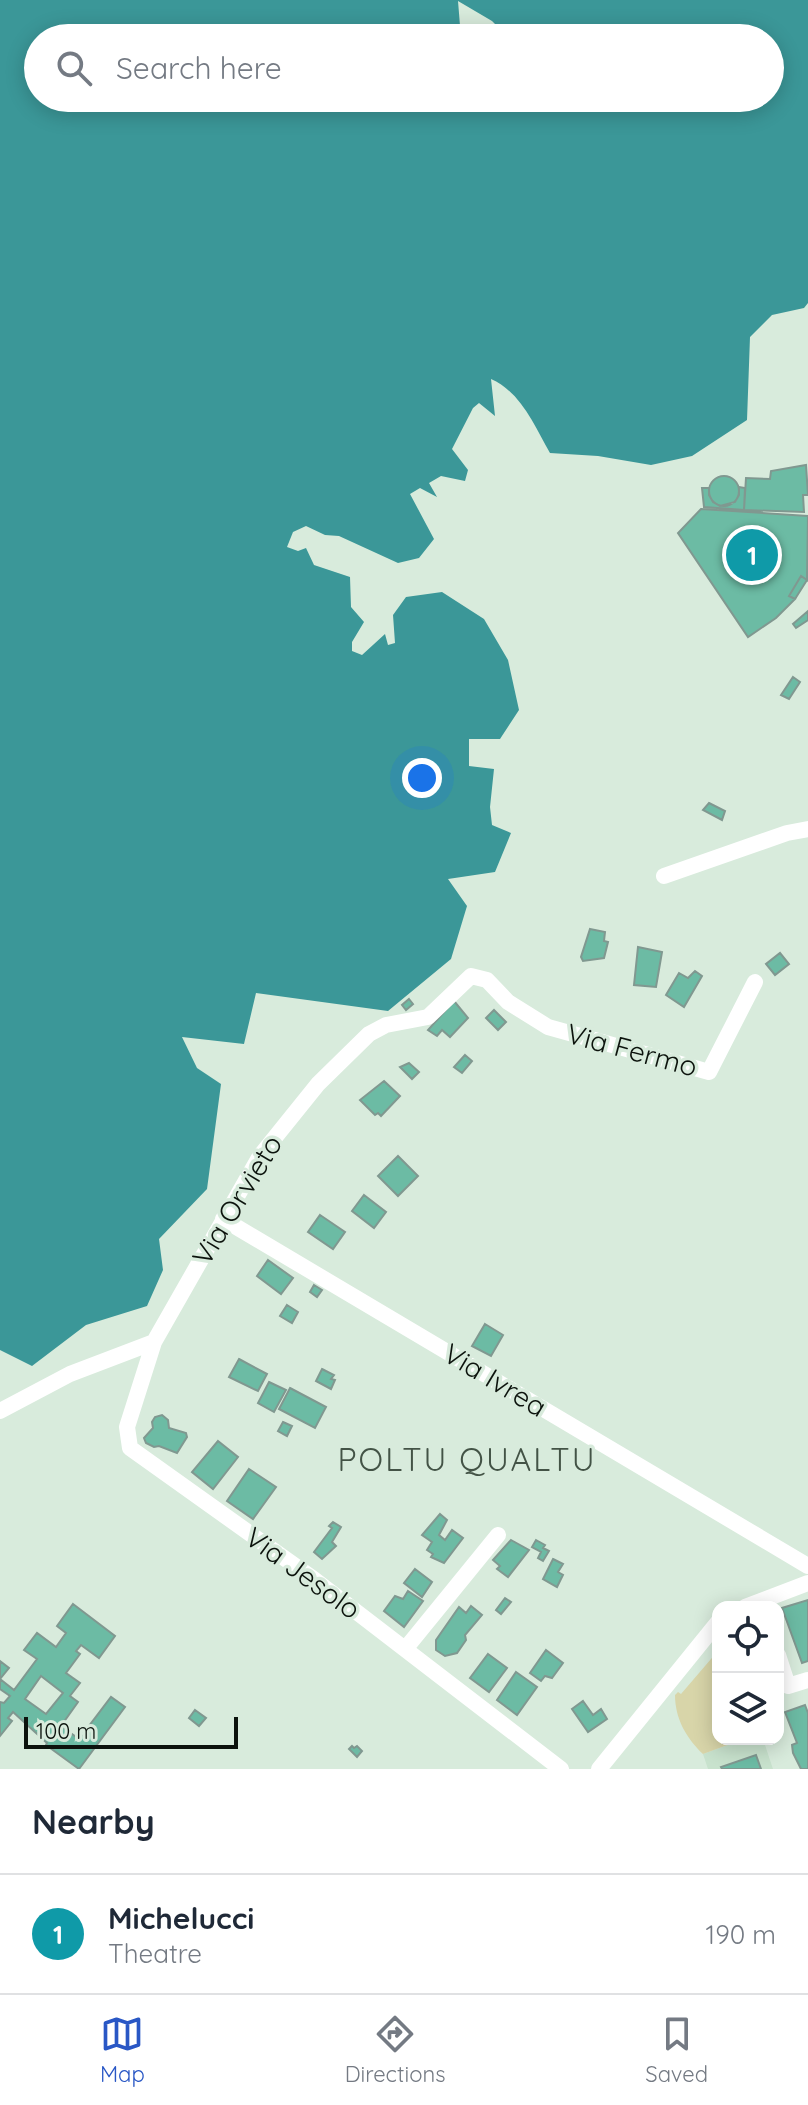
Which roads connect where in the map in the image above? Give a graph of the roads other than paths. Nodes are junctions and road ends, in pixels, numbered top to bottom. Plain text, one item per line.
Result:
1 (808, 829) edge
2 (664, 876) dead end
3 (471, 976) joint
4 (755, 982) dead end
5 (223, 1219) junction
6 (154, 1342) junction
7 (0, 1411) edge
8 (498, 1535) dead end
9 (808, 1566) edge
10 (808, 1583) edge
11 (765, 1601) edge
12 (712, 1629) edge
13 (406, 1648) junction
14 (784, 1673) edge
15 (808, 1680) edge
16 (561, 1769) edge
17 (599, 1769) edge

1 - 2 street
3 - 4 street, Via Fermo
3 - 5 street, Via Orvieto
5 - 6 street, Via Orvieto
5 - 9 street, Via Ivrea
6 - 7 street
6 - 13 street, Via Jesolo
8 - 13 street
10 - 11 street
12 - 17 street
13 - 16 street, Via Jesolo
14 - 15 street

